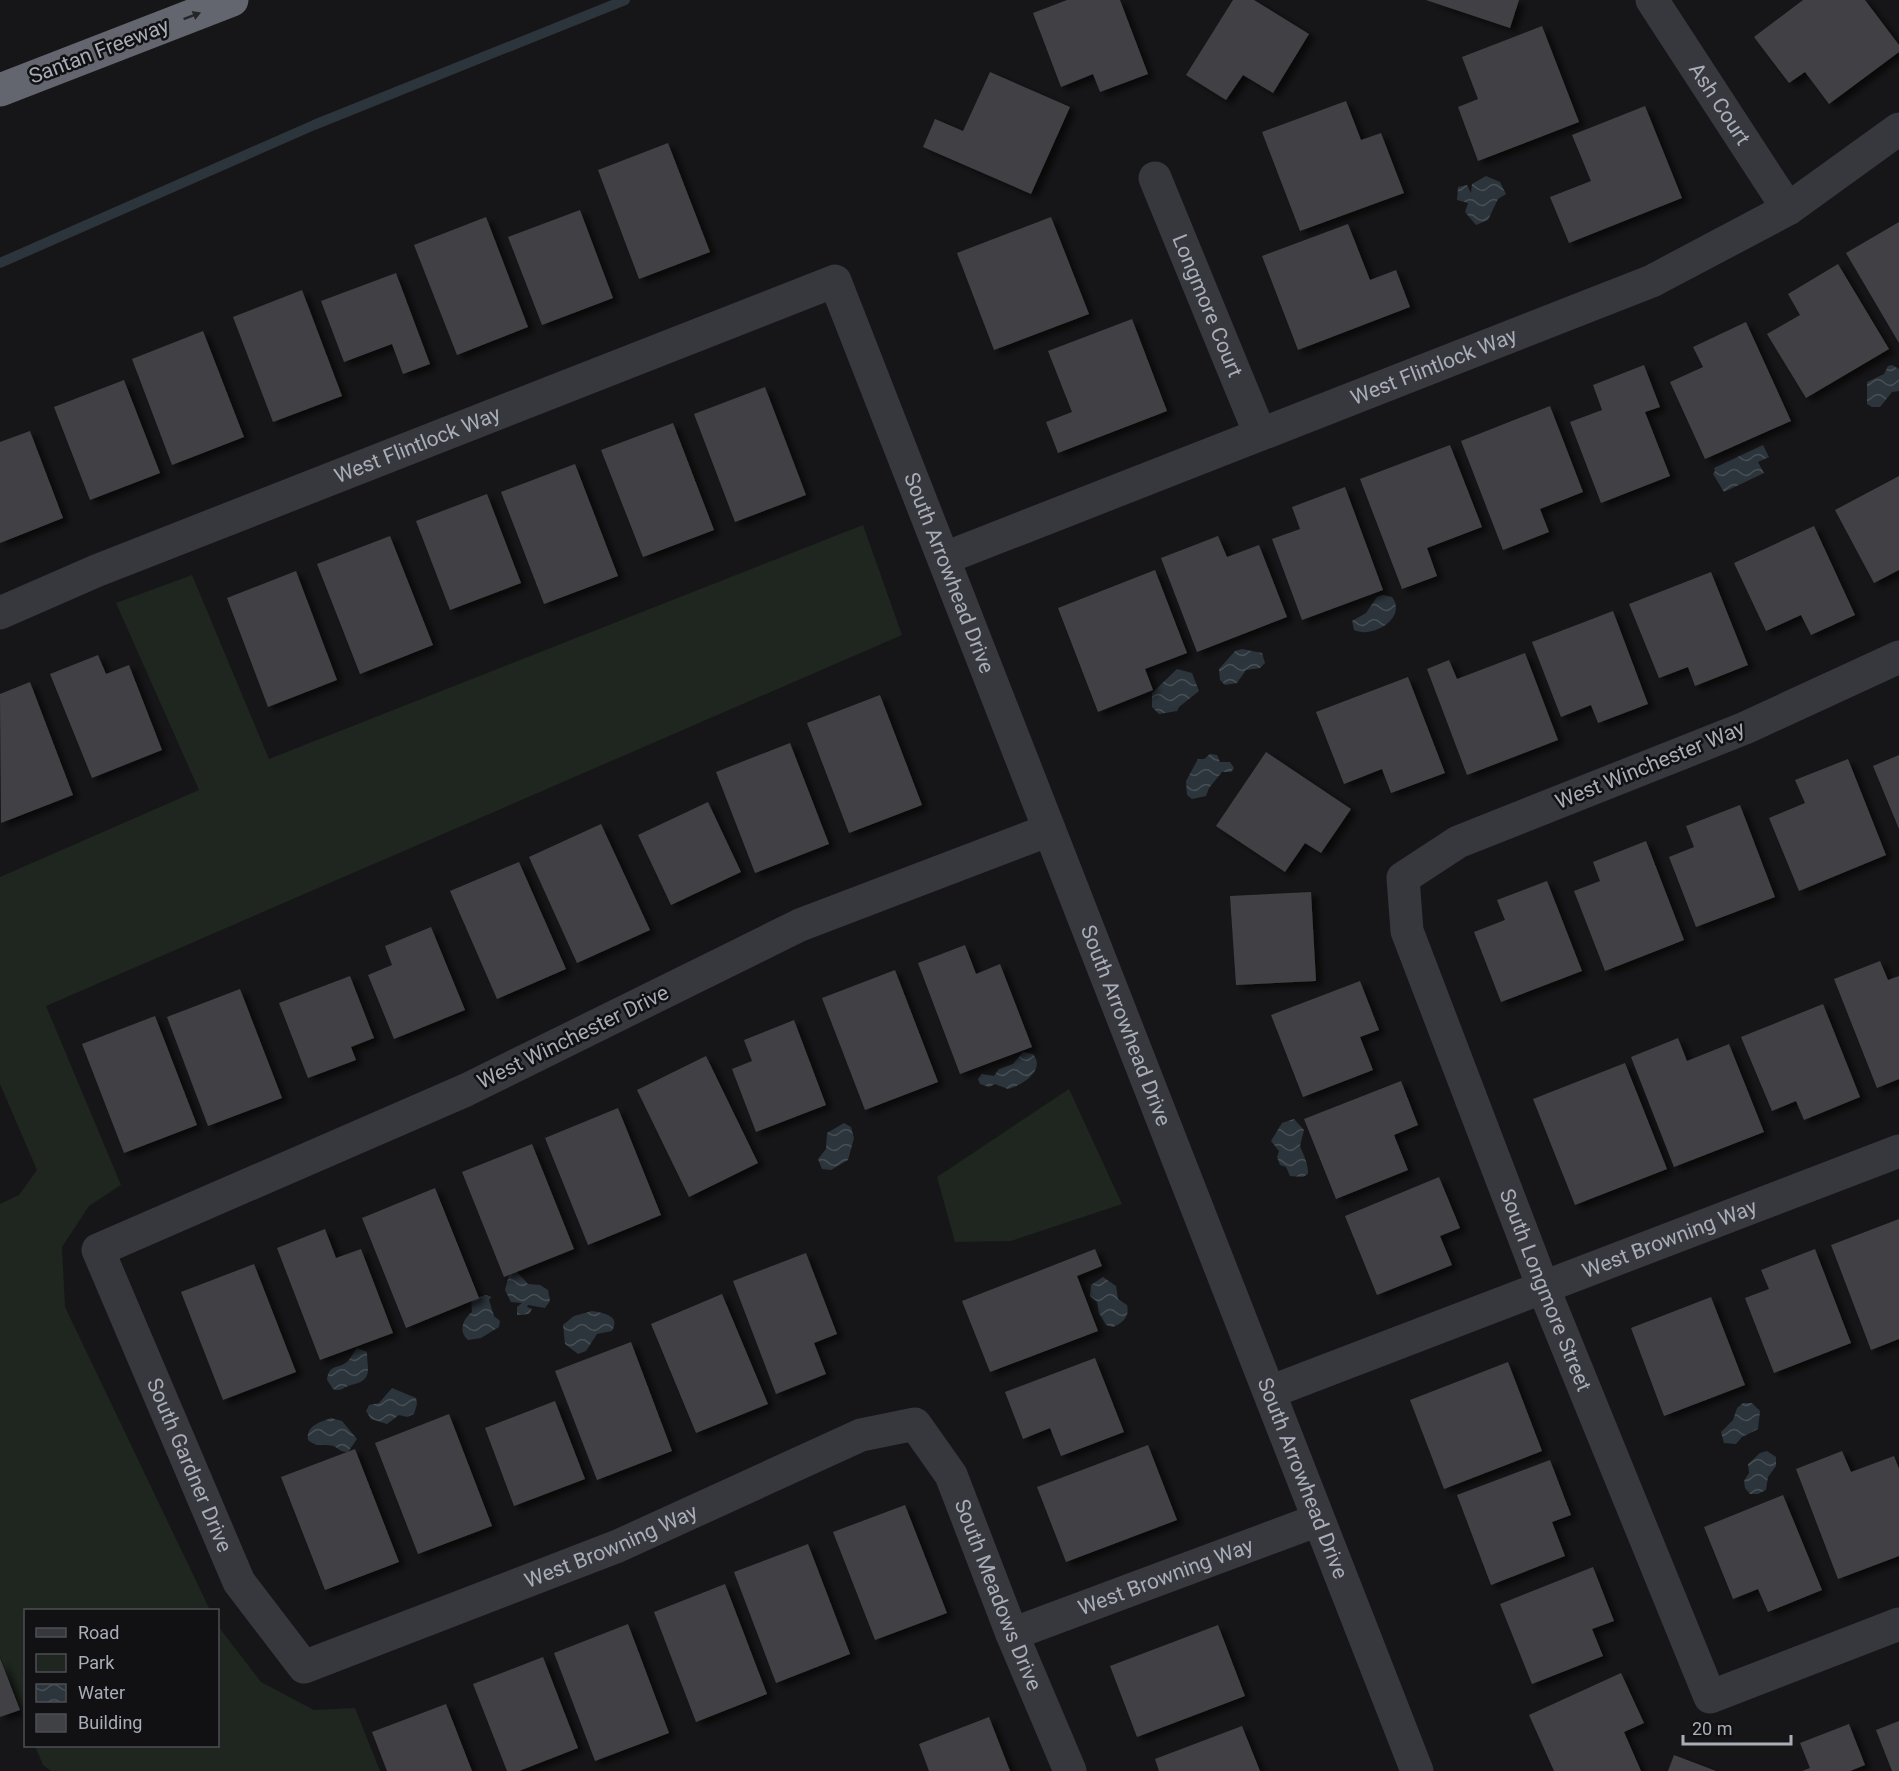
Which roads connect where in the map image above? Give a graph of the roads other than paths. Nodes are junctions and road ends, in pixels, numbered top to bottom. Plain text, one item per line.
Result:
1 (232, 0) edge
2 (1652, 0) edge
3 (0, 90) edge
4 (1899, 129) edge
5 (1155, 178) dead end
6 (1788, 209) junction
7 (835, 281) joint
8 (1260, 434) junction
9 (945, 558) junction
10 (0, 613) edge
11 (1899, 657) edge
12 (1049, 830) junction
13 (1403, 878) joint
14 (1899, 1151) edge
15 (98, 1250) joint
16 (1544, 1287) junction
17 (1270, 1392) junction
18 (915, 1424) joint
19 (1318, 1520) junction
20 (1899, 1624) edge
21 (1012, 1634) junction
22 (304, 1667) joint
23 (1070, 1771) edge
24 (1417, 1771) edge

3 -> 1 highway, Santan Freeway
2 - 6 street, Ash Court
4 - 6 street, West Flintlock Way
5 - 8 street, Longmore Court
6 - 8 street, West Flintlock Way
7 - 9 street, South Arrowhead Drive
7 - 10 street, West Flintlock Way
8 - 9 street, West Flintlock Way
9 - 12 street, South Arrowhead Drive
11 - 13 street, West Winchester Way
12 - 15 street, West Winchester Drive
12 - 17 street, South Arrowhead Drive
13 - 16 street, South Longmore Street
14 - 16 street, West Browning Way
15 - 22 street, South Gardner Drive
16 - 17 street, West Browning Way
16 - 20 street, South Longmore Street
17 - 19 street, South Arrowhead Drive
18 - 21 street, South Meadows Drive
18 - 22 street, West Browning Way
19 - 21 street, West Browning Way
19 - 24 street, South Arrowhead Drive
21 - 23 street, South Meadows Drive

